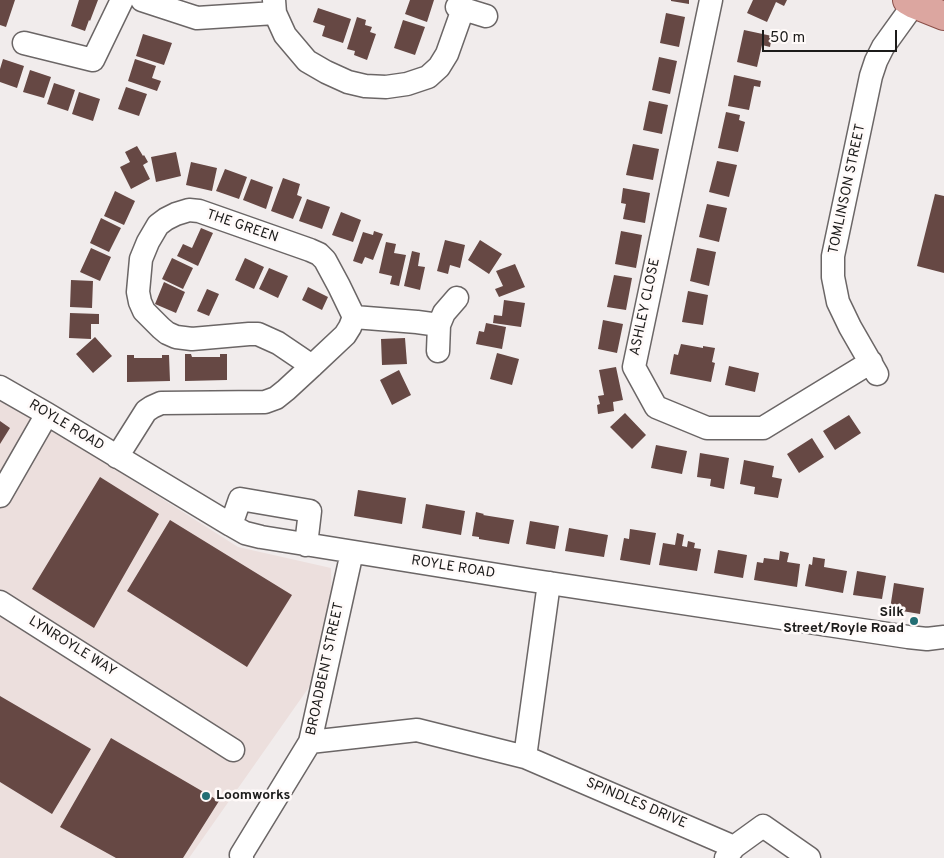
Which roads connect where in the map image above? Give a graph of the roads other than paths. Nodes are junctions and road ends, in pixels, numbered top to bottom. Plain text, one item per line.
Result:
1 (122, 0) edge
2 (142, 0) edge
3 (711, 0) edge
4 (911, 2) edge
5 (274, 6) edge
6 (486, 16) dead end
7 (944, 16) edge
8 (24, 44) dead end
9 (457, 298) dead end
10 (354, 317) junction
11 (439, 325) junction
12 (438, 351) dead end
13 (312, 366) junction
14 (874, 369) joint
15 (0, 387) edge
16 (47, 414) junction
17 (117, 457) junction
18 (0, 496) edge
19 (230, 525) junction
20 (306, 545) junction
21 (352, 552) junction
22 (549, 583) junction
23 (0, 602) edge
24 (944, 637) edge
25 (310, 742) junction
26 (233, 750) dead end
27 (525, 757) junction
28 (730, 852) edge
29 (242, 858) edge
30 (809, 858) edge

1 - 8 street
2 - 5 street
3 - 14 street, ASHLEY CLOSE
4 - 7 main road
4 - 14 street, TOMLINSON STREET
5 - 6 street
9 - 11 street
10 - 11 street
10 - 13 street
10 - 13 street, THE GREEN
11 - 12 street
13 - 17 street
15 - 16 street, ROYLE ROAD
16 - 17 street, ROYLE ROAD
16 - 18 street
17 - 19 street, ROYLE ROAD
19 - 20 street, ROYLE ROAD
19 - 20 street
20 - 21 street, ROYLE ROAD
21 - 22 street, ROYLE ROAD
21 - 25 street, BROADBENT STREET
22 - 24 street, ROYLE ROAD
22 - 27 street
23 - 26 street, LYNROYLE WAY
25 - 27 street, SPINDLES DRIVE
25 - 29 street, BROADBENT STREET
27 - 28 street, SPINDLES DRIVE
28 - 30 street

